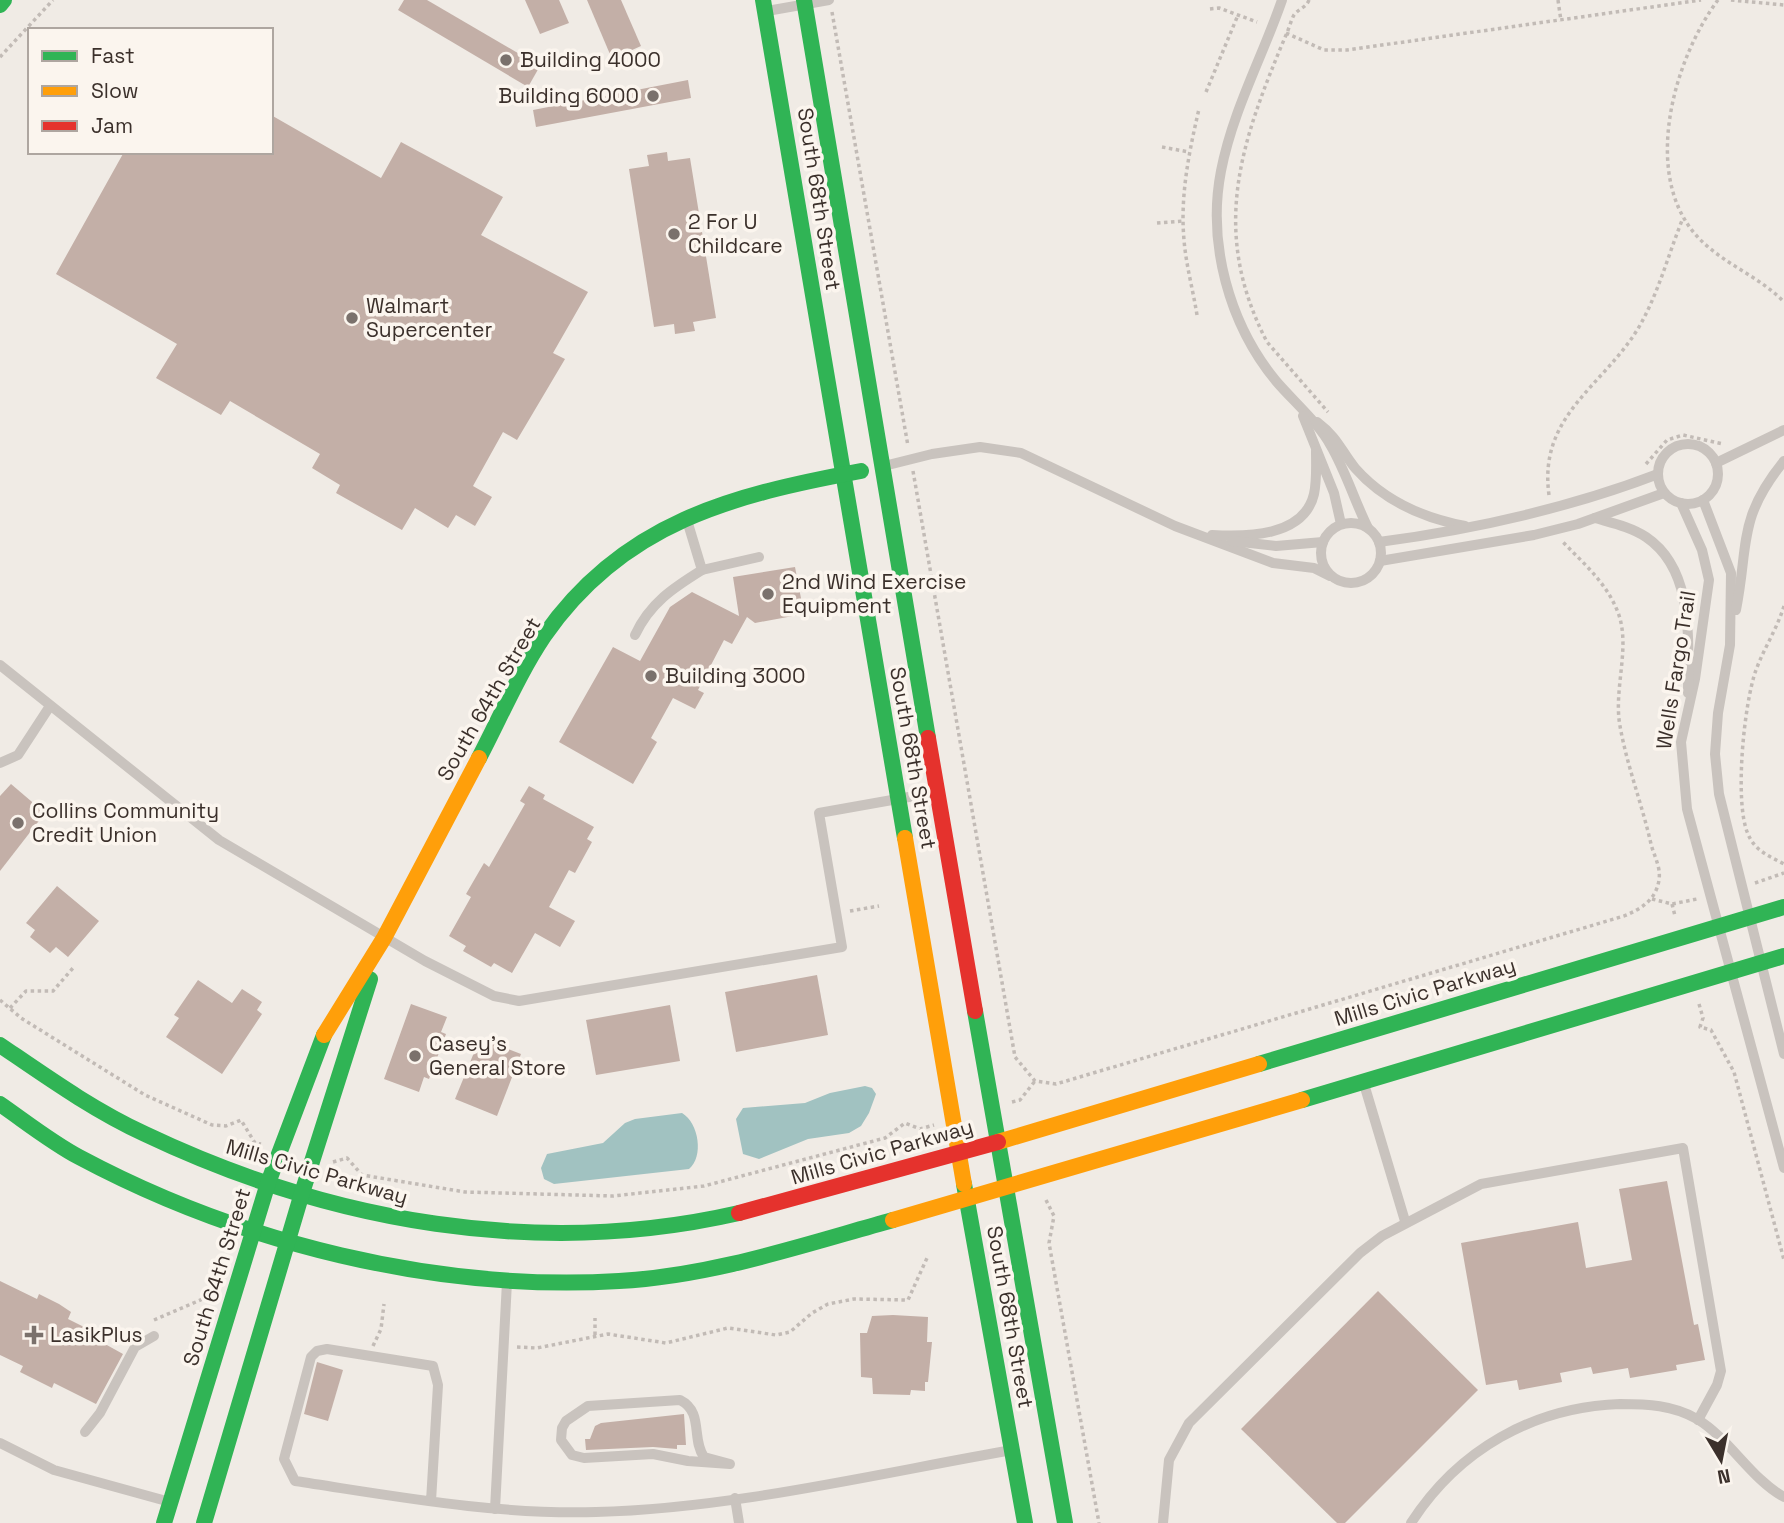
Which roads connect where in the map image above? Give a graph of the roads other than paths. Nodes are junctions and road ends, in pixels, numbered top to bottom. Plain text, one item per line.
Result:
1 (4, 0) edge
2 (830, 0) edge
3 (1282, 0) edge
4 (805, 2) edge
5 (0, 5) edge
6 (764, 5) edge
7 (1300, 409) junction
8 (1784, 430) edge
9 (1316, 451) junction
10 (1784, 461) edge
11 (1716, 463) junction
12 (880, 467) junction
13 (843, 474) junction
14 (1658, 474) junction
15 (1664, 493) junction
16 (1703, 500) junction
17 (1681, 503) junction
18 (686, 517) junction
19 (1594, 518) junction
20 (1341, 524) junction
21 (1368, 528) junction
22 (1472, 528) junction
23 (1201, 534) junction
24 (1322, 542) junction
25 (1379, 542) junction
26 (759, 557) dead end
27 (1380, 561) junction
28 (702, 570) junction
29 (1330, 576) junction
30 (635, 635) dead end
31 (1730, 645) junction
32 (0, 665) edge
33 (50, 706) junction
34 (1688, 709) junction
35 (0, 763) edge
36 (937, 792) junction
37 (898, 799) junction
38 (1784, 907) edge
39 (1748, 918) junction
40 (1718, 926) junction
41 (384, 938) junction
42 (1784, 956) edge
43 (1760, 963) junction
44 (1731, 971) junction
45 (0, 1045) edge
46 (1784, 1054) edge
47 (1363, 1083) junction
48 (0, 1104) edge
49 (998, 1142) junction
50 (959, 1153) junction
51 (1784, 1168) edge
52 (268, 1184) junction
53 (1008, 1188) junction
54 (302, 1193) junction
55 (968, 1199) junction
56 (1405, 1221) junction
57 (254, 1229) junction
58 (288, 1238) junction
59 (507, 1280) junction
60 (154, 1336) dead end
61 (1698, 1420) junction
62 (85, 1433) dead end
63 (0, 1443) edge
64 (1013, 1450) junction
65 (730, 1464) joint
66 (1784, 1497) edge
67 (735, 1498) junction
68 (170, 1502) junction
69 (431, 1502) junction
70 (495, 1508) junction
71 (164, 1523) edge
72 (204, 1523) edge
73 (739, 1523) edge
74 (1025, 1523) edge
75 (1065, 1523) edge
76 (1163, 1523) edge
77 (1411, 1523) edge

1 - 5 street
2 - 4 lane
3 - 7 lane
4 - 6 lane
4 - 12 street, South 68th Street
6 - 13 street, South 68th Street
7 - 9 lane
7 - 21 lane
7 - 22 lane
8 - 11 lane
9 - 20 lane
9 - 23 lane
10 - 31 lane
11 - 14 lane
11 - 16 lane
12 - 13 street, South 64th Street
12 - 23 lane
12 - 36 street, South 68th Street
13 - 18 street, South 64th Street
13 - 37 street, South 68th Street
14 - 15 lane
14 - 22 lane
15 - 17 lane
15 - 19 lane
16 - 17 lane
16 - 31 lane, Wells Fargo Trail
17 - 34 lane, Wells Fargo Trail
18 - 28 lane
18 - 41 street, South 64th Street
19 - 27 lane
19 - 34 lane
20 - 21 lane
20 - 24 lane
21 - 25 lane
22 - 25 lane
23 - 24 lane
23 - 29 lane
24 - 29 lane
25 - 27 lane
26 - 28 lane
27 - 29 lane
28 - 30 lane
31 - 39 lane, Wells Fargo Trail
32 - 33 lane
33 - 35 lane
33 - 41 lane
34 - 40 lane, Wells Fargo Trail
36 - 37 lane
36 - 49 street, South 68th Street
37 - 41 lane
37 - 50 street, South 68th Street
38 - 39 street, Mills Civic Parkway
39 - 40 street, Mills Civic Parkway
39 - 43 lane, Wells Fargo Trail
40 - 44 lane, Wells Fargo Trail
40 - 49 street, Mills Civic Parkway
41 - 52 street, South 64th Street
41 - 54 street, South 64th Street
42 - 43 street
43 - 44 street
43 - 46 lane, Wells Fargo Trail
44 - 47 street
44 - 51 lane, Wells Fargo Trail
45 - 52 street, Mills Civic Parkway
47 - 53 street
47 - 56 lane
48 - 57 street
49 - 50 street, Mills Civic Parkway
49 - 53 street, South 68th Street
50 - 54 street, Mills Civic Parkway
50 - 55 street, South 68th Street
52 - 54 street, Mills Civic Parkway
52 - 57 street, South 64th Street
53 - 55 street
53 - 75 street, South 68th Street
54 - 58 street, South 64th Street
55 - 59 street
55 - 64 street, South 68th Street
56 - 61 lane
56 - 76 lane
57 - 58 street
57 - 68 street, South 64th Street
58 - 59 street
58 - 72 street, South 64th Street
59 - 70 lane
60 - 62 lane
61 - 66 lane
61 - 77 lane
63 - 68 lane
64 - 67 lane
64 - 74 street, South 68th Street
65 - 65 lane
67 - 70 lane
67 - 73 lane
68 - 71 street, South 64th Street
69 - 69 lane
69 - 70 lane

